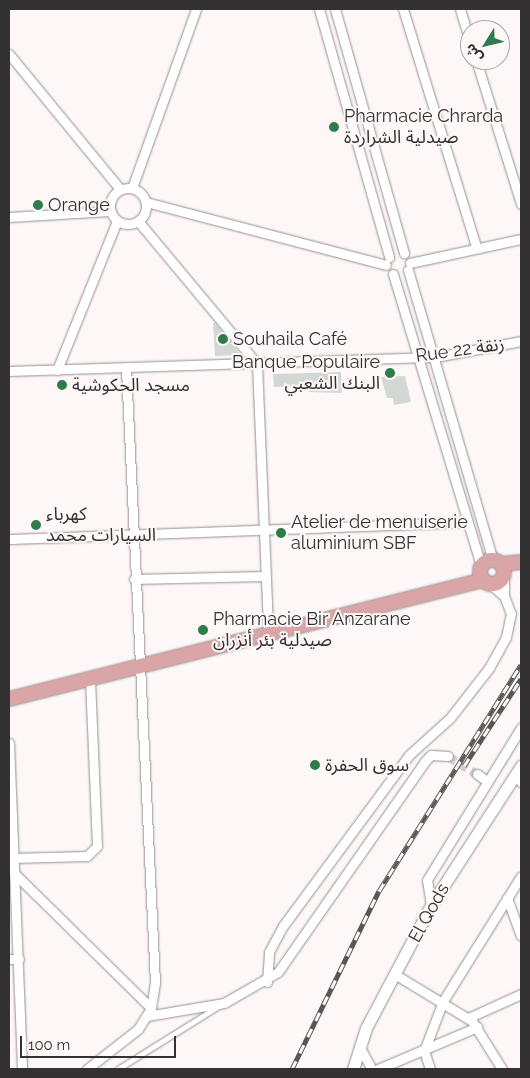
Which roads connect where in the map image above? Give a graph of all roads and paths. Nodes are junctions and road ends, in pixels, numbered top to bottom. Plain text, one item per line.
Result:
1 (196, 9) edge
2 (319, 9) edge
3 (335, 9) edge
4 (403, 9) edge
5 (9, 54) edge
6 (479, 70) edge
7 (132, 188) junction
8 (120, 189) junction
9 (146, 202) junction
10 (521, 204) edge
11 (110, 211) junction
12 (9, 217) edge
13 (117, 221) junction
14 (138, 221) junction
15 (521, 239) edge
16 (476, 248) junction
17 (404, 253) junction
18 (387, 260) junction
19 (409, 266) junction
20 (393, 274) junction
21 (521, 340) edge
22 (418, 357) junction
23 (435, 357) junction
24 (257, 364) junction
25 (126, 368) junction
26 (57, 370) junction
27 (9, 371) edge
28 (467, 522) junction
29 (264, 531) junction
30 (131, 533) junction
31 (9, 539) edge
32 (521, 563) edge
33 (492, 572) junction
34 (265, 576) junction
35 (134, 579) junction
36 (504, 596) junction
37 (268, 631) junction
38 (140, 667) junction
39 (90, 679) junction
40 (9, 699) edge
41 (521, 728) edge
42 (9, 743) edge
43 (448, 756) tunnel mouth
44 (477, 774) tunnel mouth
45 (520, 774) edge
46 (487, 781) junction
47 (13, 858) junction
48 (11, 870) edge
49 (521, 876) edge
50 (507, 898) junction
51 (431, 905) junction
52 (521, 936) edge
53 (19, 959) junction
54 (9, 960) edge
55 (396, 975) junction
56 (267, 982) junction
57 (521, 994) edge
58 (443, 1001) junction
59 (224, 1003) junction
60 (149, 1012) junction
61 (468, 1018) junction
62 (477, 1027) junction
63 (359, 1046) junction
64 (424, 1050) junction
65 (22, 1069) edge
66 (87, 1069) edge
67 (118, 1069) edge
68 (353, 1069) edge
69 (372, 1069) edge
70 (378, 1069) edge
71 (430, 1069) edge
72 (502, 1069) edge

1 - 7 street
2 - 18 street
3 - 17 street
4 - 16 street
5 - 8 street
6 - 10 street
7 - 8 street
7 - 9 street
8 - 11 street
9 - 14 street
9 - 18 street
11 - 12 street
11 - 13 street
13 - 14 street
13 - 26 street
14 - 24 street
15 - 16 street
16 - 19 street
17 - 18 street
17 - 19 street
18 - 20 street
19 - 20 street
19 - 23 street
20 - 22 street
21 - 23 street, Rue 22 زنقة
22 - 23 street, Rue 22 زنقة
22 - 24 street, Rue 22 زنقة
22 - 28 street
23 - 33 street
24 - 25 street, Rue 22 زنقة
24 - 29 street
25 - 26 street, Rue 22 زنقة
25 - 30 street
26 - 27 street, Rue 22 زنقة
28 - 29 street
28 - 33 street
29 - 30 street
29 - 34 street
30 - 31 street
30 - 35 street
32 - 33 main road
33 - 36 street
33 - 36 street
33 - 37 main road
34 - 35 street
34 - 37 street
35 - 38 street
36 - 56 street
37 - 38 main road
38 - 39 main road
38 - 60 street
39 - 40 main road
39 - 47 street
41 - 46 street
42 - 47 street
43 - 56 street
44 - 46 street
45 - 51 street, El Qods
46 - 51 street
47 - 48 street
48 - 53 street
48 - 60 street
49 - 50 street
50 - 52 street
50 - 58 street
51 - 55 street, El Qods
53 - 54 street
53 - 65 street
55 - 58 street
55 - 63 street, El Qods
56 - 59 street
57 - 61 street
58 - 61 street
58 - 64 street
59 - 60 street
59 - 67 lane
60 - 66 street
61 - 62 street
62 - 64 street
62 - 72 street
63 - 68 street, El Qods
63 - 69 street
64 - 70 street
64 - 71 street

